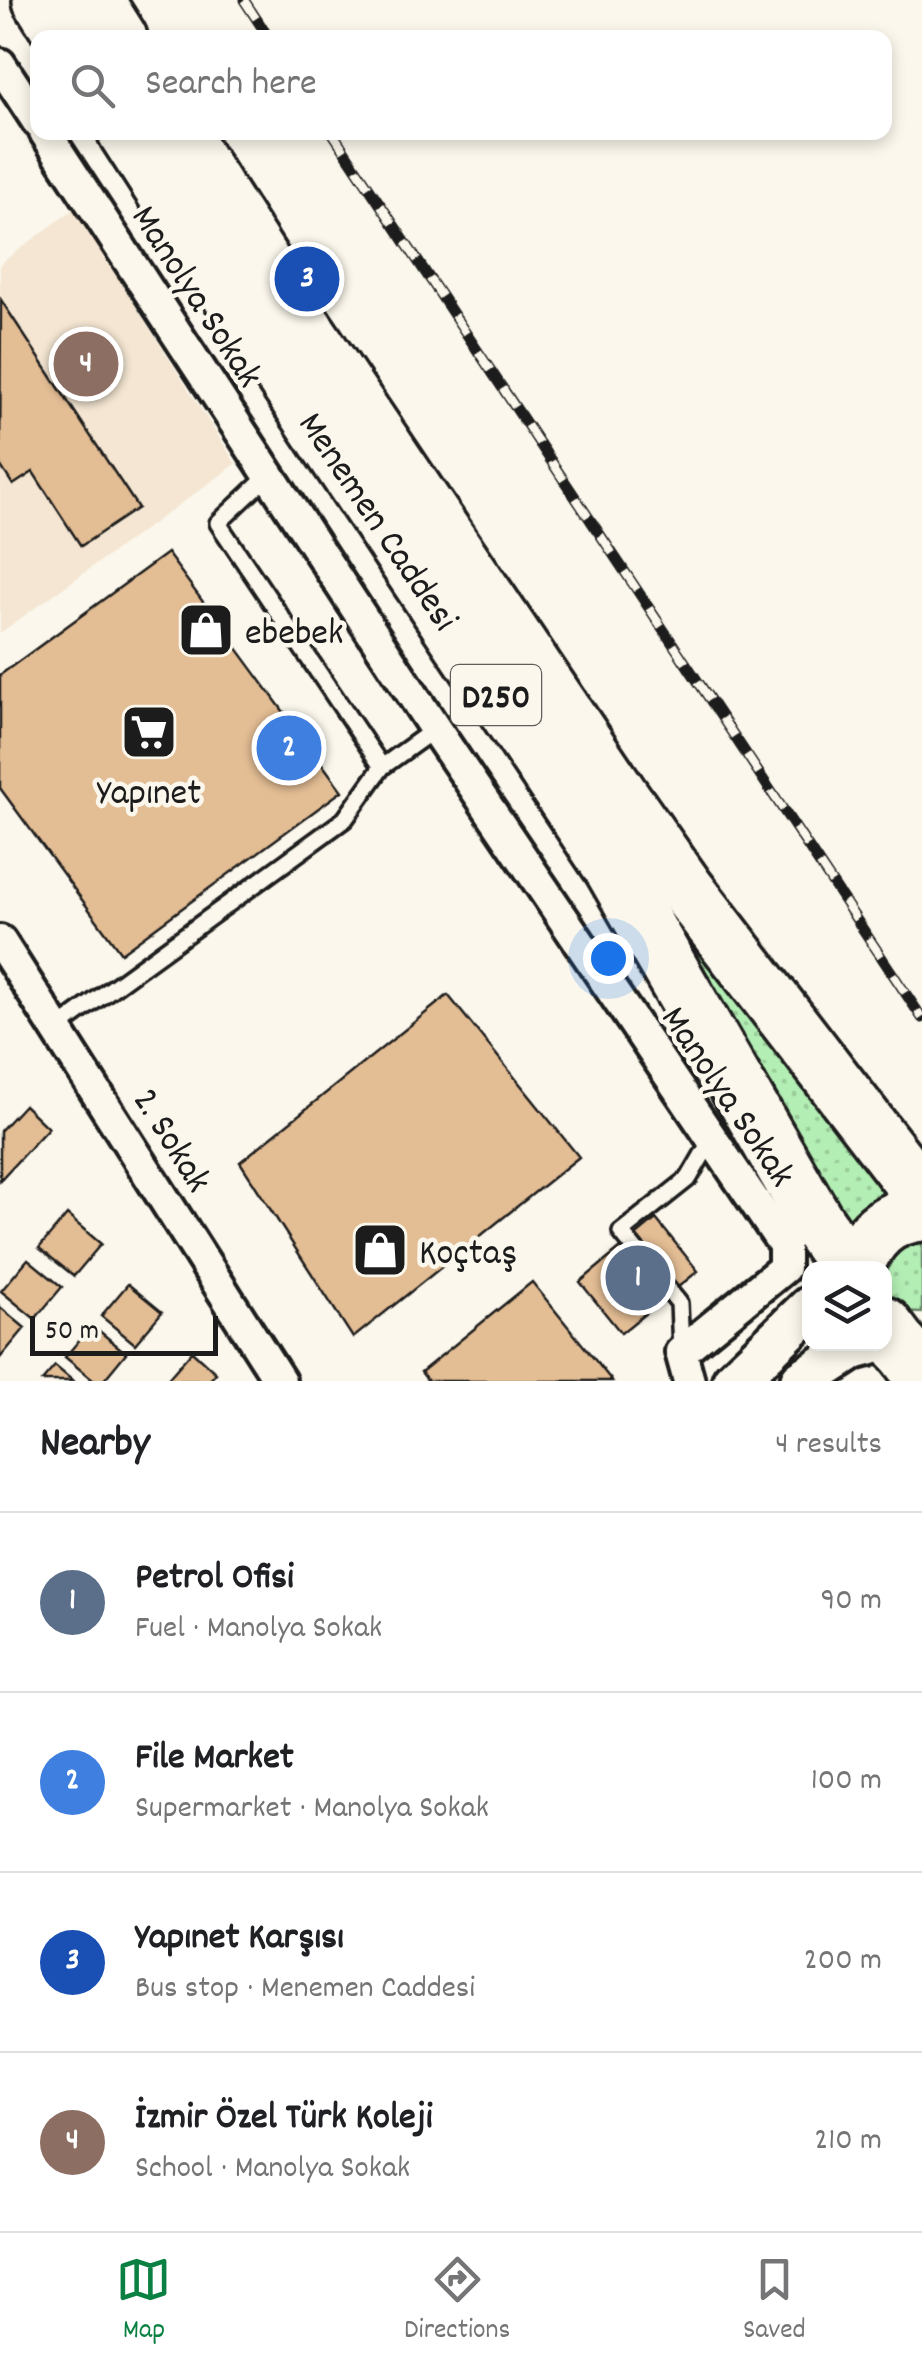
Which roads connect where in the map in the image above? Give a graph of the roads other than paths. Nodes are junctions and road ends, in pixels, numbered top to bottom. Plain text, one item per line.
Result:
1 (40, 0) edge
2 (94, 0) edge
3 (60, 30) edge
4 (113, 30) edge
5 (0, 64) edge
6 (30, 110) edge
7 (50, 140) edge
8 (131, 140) edge
9 (184, 140) edge
10 (269, 476) junction
11 (434, 729) junction
12 (382, 767) junction
13 (0, 941) edge
14 (56, 1029) junction
15 (711, 1140) junction
16 (922, 1194) edge
17 (922, 1213) edge
18 (846, 1261) edge
19 (855, 1261) edge
20 (802, 1316) edge
21 (896, 1342) edge
22 (685, 1367) edge
23 (280, 1381) edge
24 (734, 1381) edge
25 (802, 1381) edge

1 - 3 highway
2 - 4 highway
5 - 6 street
7 - 10 street, Manolya Sokak
8 - 18 highway, Menemen Caddesi / D250
9 - 16 highway, Menemen Caddesi / D250
10 - 11 street, Manolya Sokak
10 - 12 lane
11 - 12 lane
11 - 15 street, Manolya Sokak
12 - 14 lane
13 - 14 street, 2. Sokak
14 - 23 street, 2. Sokak
15 - 22 lane
15 - 22 street, Manolya Sokak
17 - 19 highway
20 - 24 street
21 - 25 street

